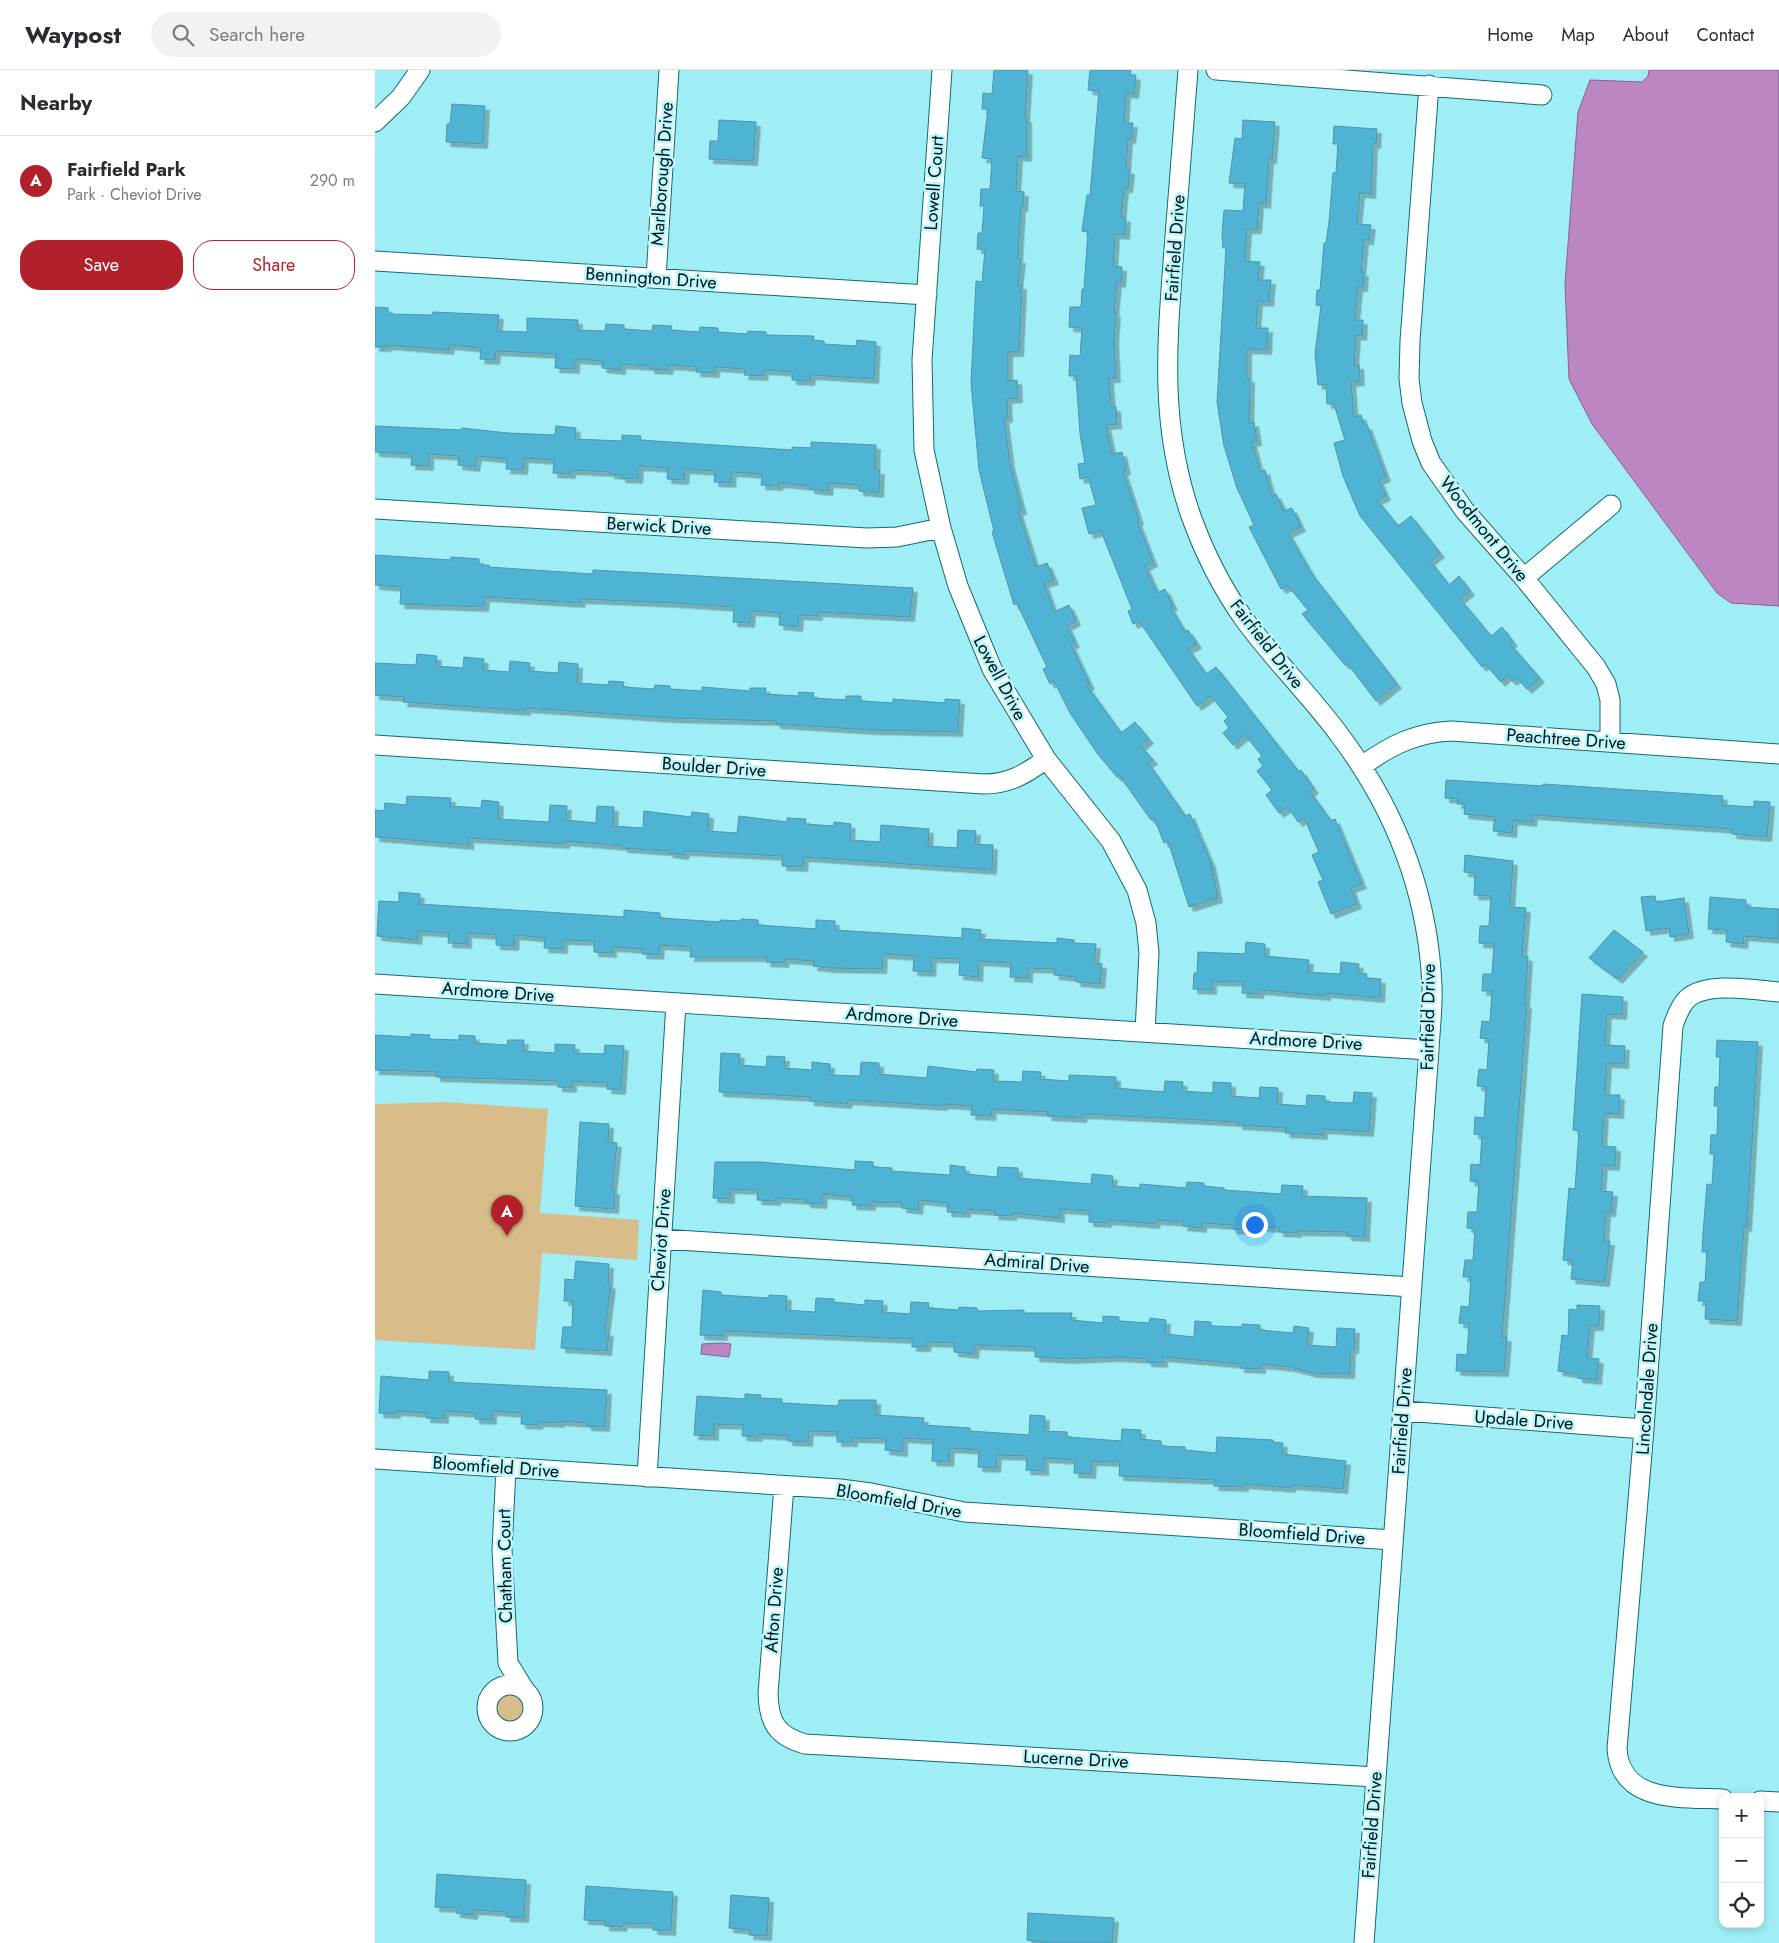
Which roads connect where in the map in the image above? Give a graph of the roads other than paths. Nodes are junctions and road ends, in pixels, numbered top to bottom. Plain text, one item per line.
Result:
1 (420, 70) edge
2 (669, 70) edge
3 (942, 70) edge
4 (1188, 70) edge
5 (1216, 70) edge
6 (1429, 85) junction
7 (1542, 95) dead end
8 (375, 122) edge
9 (375, 261) edge
10 (656, 278) junction
11 (927, 295) junction
12 (1611, 505) dead end
13 (375, 509) edge
14 (941, 528) junction
15 (1524, 578) junction
16 (1610, 742) junction
17 (375, 745) edge
18 (1779, 754) edge
19 (1046, 759) junction
20 (1362, 766) junction
21 (375, 984) edge
22 (1779, 992) edge
23 (676, 1003) junction
24 (1145, 1032) junction
25 (1429, 1050) junction
26 (661, 1239) junction
27 (1412, 1287) junction
28 (1404, 1411) junction
29 (1644, 1429) junction
30 (375, 1459) edge
31 (506, 1468) junction
32 (647, 1477) junction
33 (784, 1486) junction
34 (1393, 1540) junction
35 (508, 1664) junction
36 (523, 1689) junction
37 (495, 1690) junction
38 (779, 1732) joint
39 (1376, 1777) junction
40 (1719, 1799) edge
41 (1764, 1801) edge
42 (1779, 1802) edge
43 (1364, 1943) edge

1 - 8 street
2 - 10 street, Marlborough Drive
3 - 11 street, Lowell Court
4 - 20 street, Fairfield Drive
5 - 6 street
6 - 7 street
6 - 15 street, Woodmont Drive
9 - 10 street, Bennington Drive
10 - 11 street, Bennington Drive
11 - 14 street, Lowell Drive
12 - 15 street
13 - 14 street, Berwick Drive
14 - 19 street, Lowell Drive
15 - 16 street, Woodmont Drive
16 - 18 street, Peachtree Drive
16 - 20 street, Peachtree Drive
17 - 19 street, Boulder Drive
19 - 24 street, Lowell Drive
20 - 25 street, Fairfield Drive
21 - 23 street, Ardmore Drive
22 - 29 street, Lincolndale Drive
23 - 24 street, Ardmore Drive
23 - 26 street, Cheviot Drive
24 - 25 street, Ardmore Drive
25 - 27 street, Fairfield Drive
26 - 27 street, Admiral Drive
26 - 32 street, Cheviot Drive
27 - 28 street, Fairfield Drive
28 - 29 street, Updale Drive
28 - 34 street, Fairfield Drive
29 - 40 street, Lincolndale Drive
30 - 31 street, Bloomfield Drive
31 - 32 street, Bloomfield Drive
31 - 35 street, Chatham Court
32 - 33 street, Bloomfield Drive
33 - 34 street, Bloomfield Drive
33 - 38 street, Afton Drive
34 - 39 street, Fairfield Drive
35 - 36 street, Chatham Court
35 - 37 street, Chatham Court
36 - 37 street
36 - 37 street, Chatham Court
38 - 39 street, Lucerne Drive
39 - 43 street, Fairfield Drive
41 - 42 street

